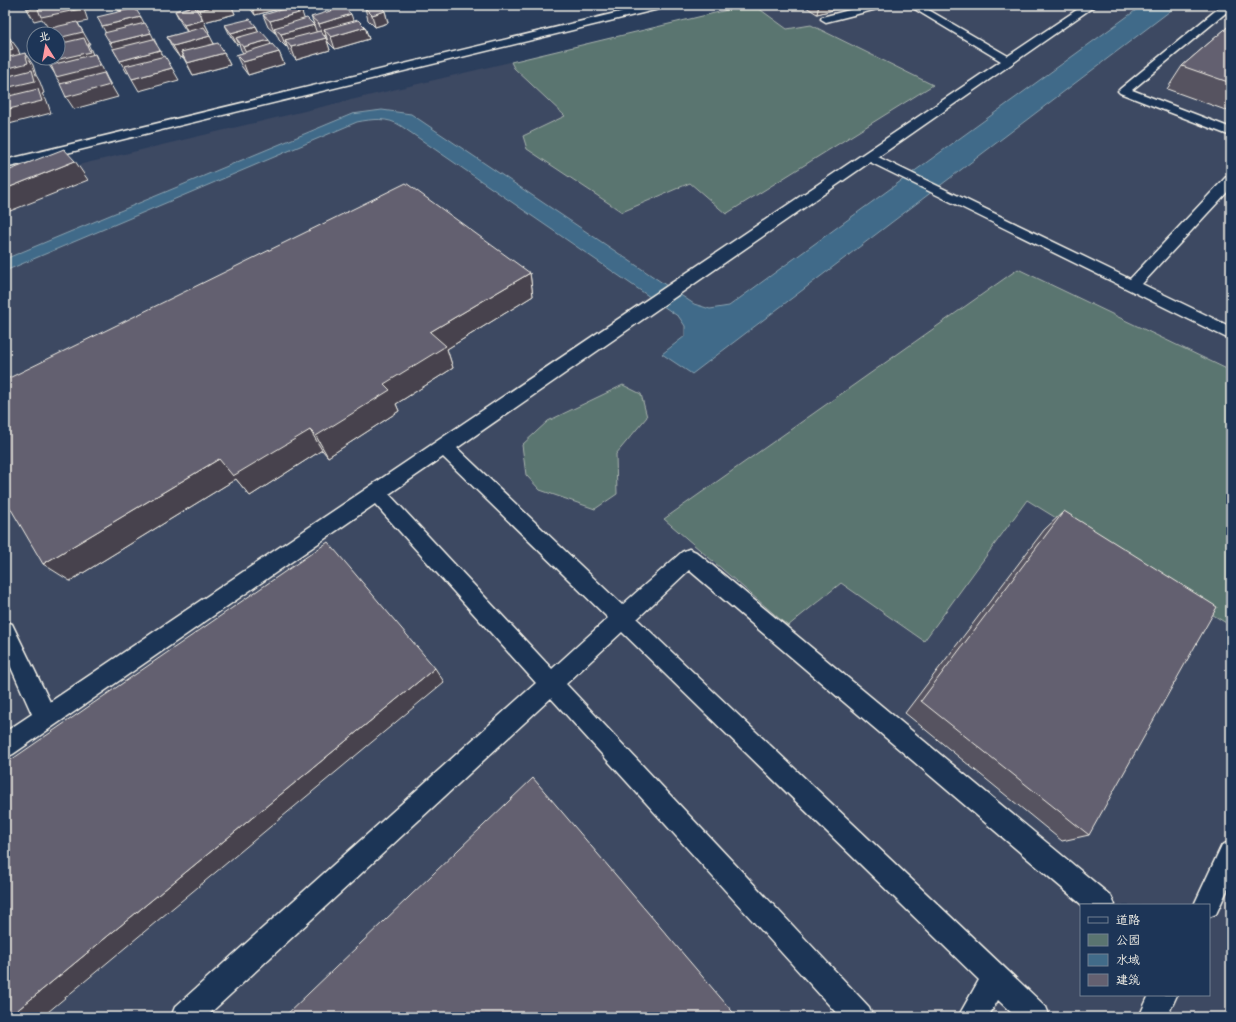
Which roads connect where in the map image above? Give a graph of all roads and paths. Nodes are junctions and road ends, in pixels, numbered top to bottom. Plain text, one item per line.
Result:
1 (663, 5) edge
2 (881, 5) edge
3 (913, 5) edge
4 (1091, 5) edge
5 (1212, 5) edge
6 (1228, 10) edge
7 (826, 19) dead end
8 (1009, 61) junction
9 (1231, 132) edge
10 (869, 157) junction
11 (5, 164) edge
12 (1231, 180) edge
13 (1132, 286) junction
14 (1231, 334) edge
15 (444, 447) junction
16 (376, 493) junction
17 (622, 620) junction
18 (5, 631) edge
19 (551, 684) junction
20 (46, 718) junction
21 (5, 746) edge
22 (1231, 854) edge
23 (1101, 904) edge
24 (1206, 904) edge
25 (995, 979) junction
26 (1163, 996) edge
27 (186, 1017) edge
28 (859, 1017) edge
29 (972, 1017) edge
30 (1036, 1017) edge
31 (1153, 1017) edge

1 - 11 street
2 - 7 lane
3 - 8 lane
4 - 8 lane
5 - 6 lane
6 - 9 lane
8 - 10 lane
10 - 13 lane
10 - 15 lane
12 - 13 lane
13 - 14 lane
15 - 16 lane
15 - 17 lane
16 - 19 lane
16 - 20 lane
17 - 19 lane
17 - 23 lane
17 - 25 lane
18 - 20 lane
19 - 27 lane
19 - 28 lane
20 - 21 lane
22 - 24 lane
25 - 29 lane
25 - 30 lane
26 - 31 lane

